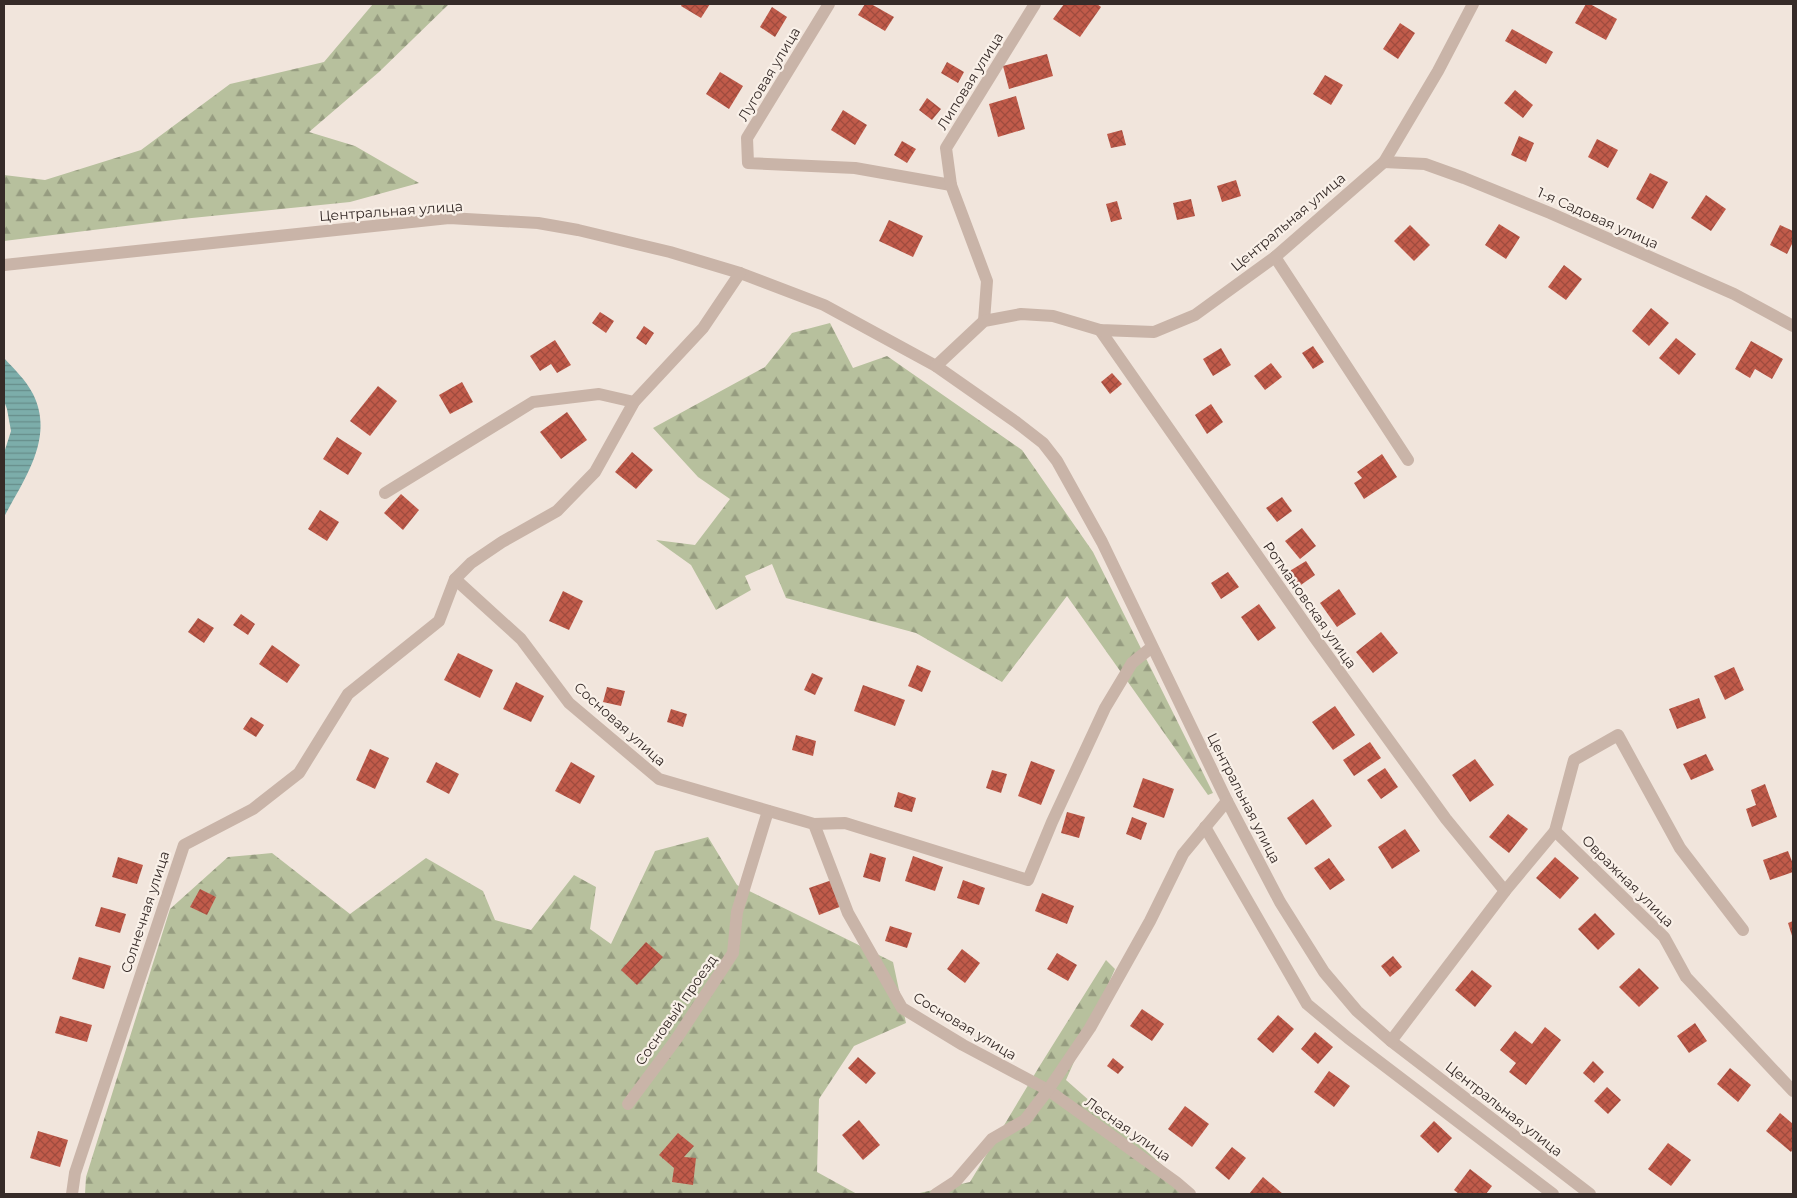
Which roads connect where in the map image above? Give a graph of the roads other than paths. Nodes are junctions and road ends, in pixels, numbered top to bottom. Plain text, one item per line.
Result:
1 (829, 4) edge
2 (1035, 4) edge
3 (1473, 4) edge
4 (1384, 162) junction
5 (951, 186) junction
6 (1274, 257) junction
7 (4, 265) edge
8 (740, 273) junction
9 (984, 321) junction
10 (1793, 326) edge
11 (1100, 330) junction
12 (936, 366) junction
13 (634, 402) junction
14 (1408, 460) dead end
15 (385, 493) dead end
16 (455, 579) junction
17 (1152, 647) junction
18 (1227, 801) junction
19 (768, 811) junction
20 (814, 824) junction
21 (1205, 827) junction
22 (1555, 831) junction
23 (1506, 891) junction
24 (1743, 930) dead end
25 (1391, 1041) junction
26 (1048, 1090) junction
27 (1793, 1091) edge
28 (628, 1104) dead end
29 (72, 1194) edge
30 (936, 1194) edge
31 (1190, 1194) edge
32 (1554, 1194) edge
33 (1590, 1194) edge

1 - 5 street, Луговая улица
2 - 5 street, Липовая улица
3 - 4 street, Центральная улица
4 - 6 street, Центральная улица
4 - 10 street, 1-я Садовая улица
5 - 9 street, Липовая улица
6 - 11 street, Центральная улица
6 - 14 street
7 - 8 street, Центральная улица
8 - 12 street, Центральная улица
8 - 13 street, Солнечная улица
9 - 11 street, Центральная улица
9 - 12 street
11 - 23 street, Ротмановская улица
12 - 17 street, Центральная улица
13 - 15 street
13 - 16 street, Солнечная улица
16 - 19 street, Сосновая улица
16 - 29 street, Солнечная улица
17 - 18 street, Центральная улица
17 - 20 street
18 - 21 street
18 - 25 street, Центральная улица
19 - 20 street, Сосновая улица
19 - 28 street, Сосновый проезд
20 - 26 street, Сосновая улица
21 - 26 street
21 - 32 street
22 - 23 street
22 - 24 street
22 - 27 street, Овражная улица
23 - 25 street
25 - 33 street, Центральная улица
26 - 30 street
26 - 31 street, Лесная улица

